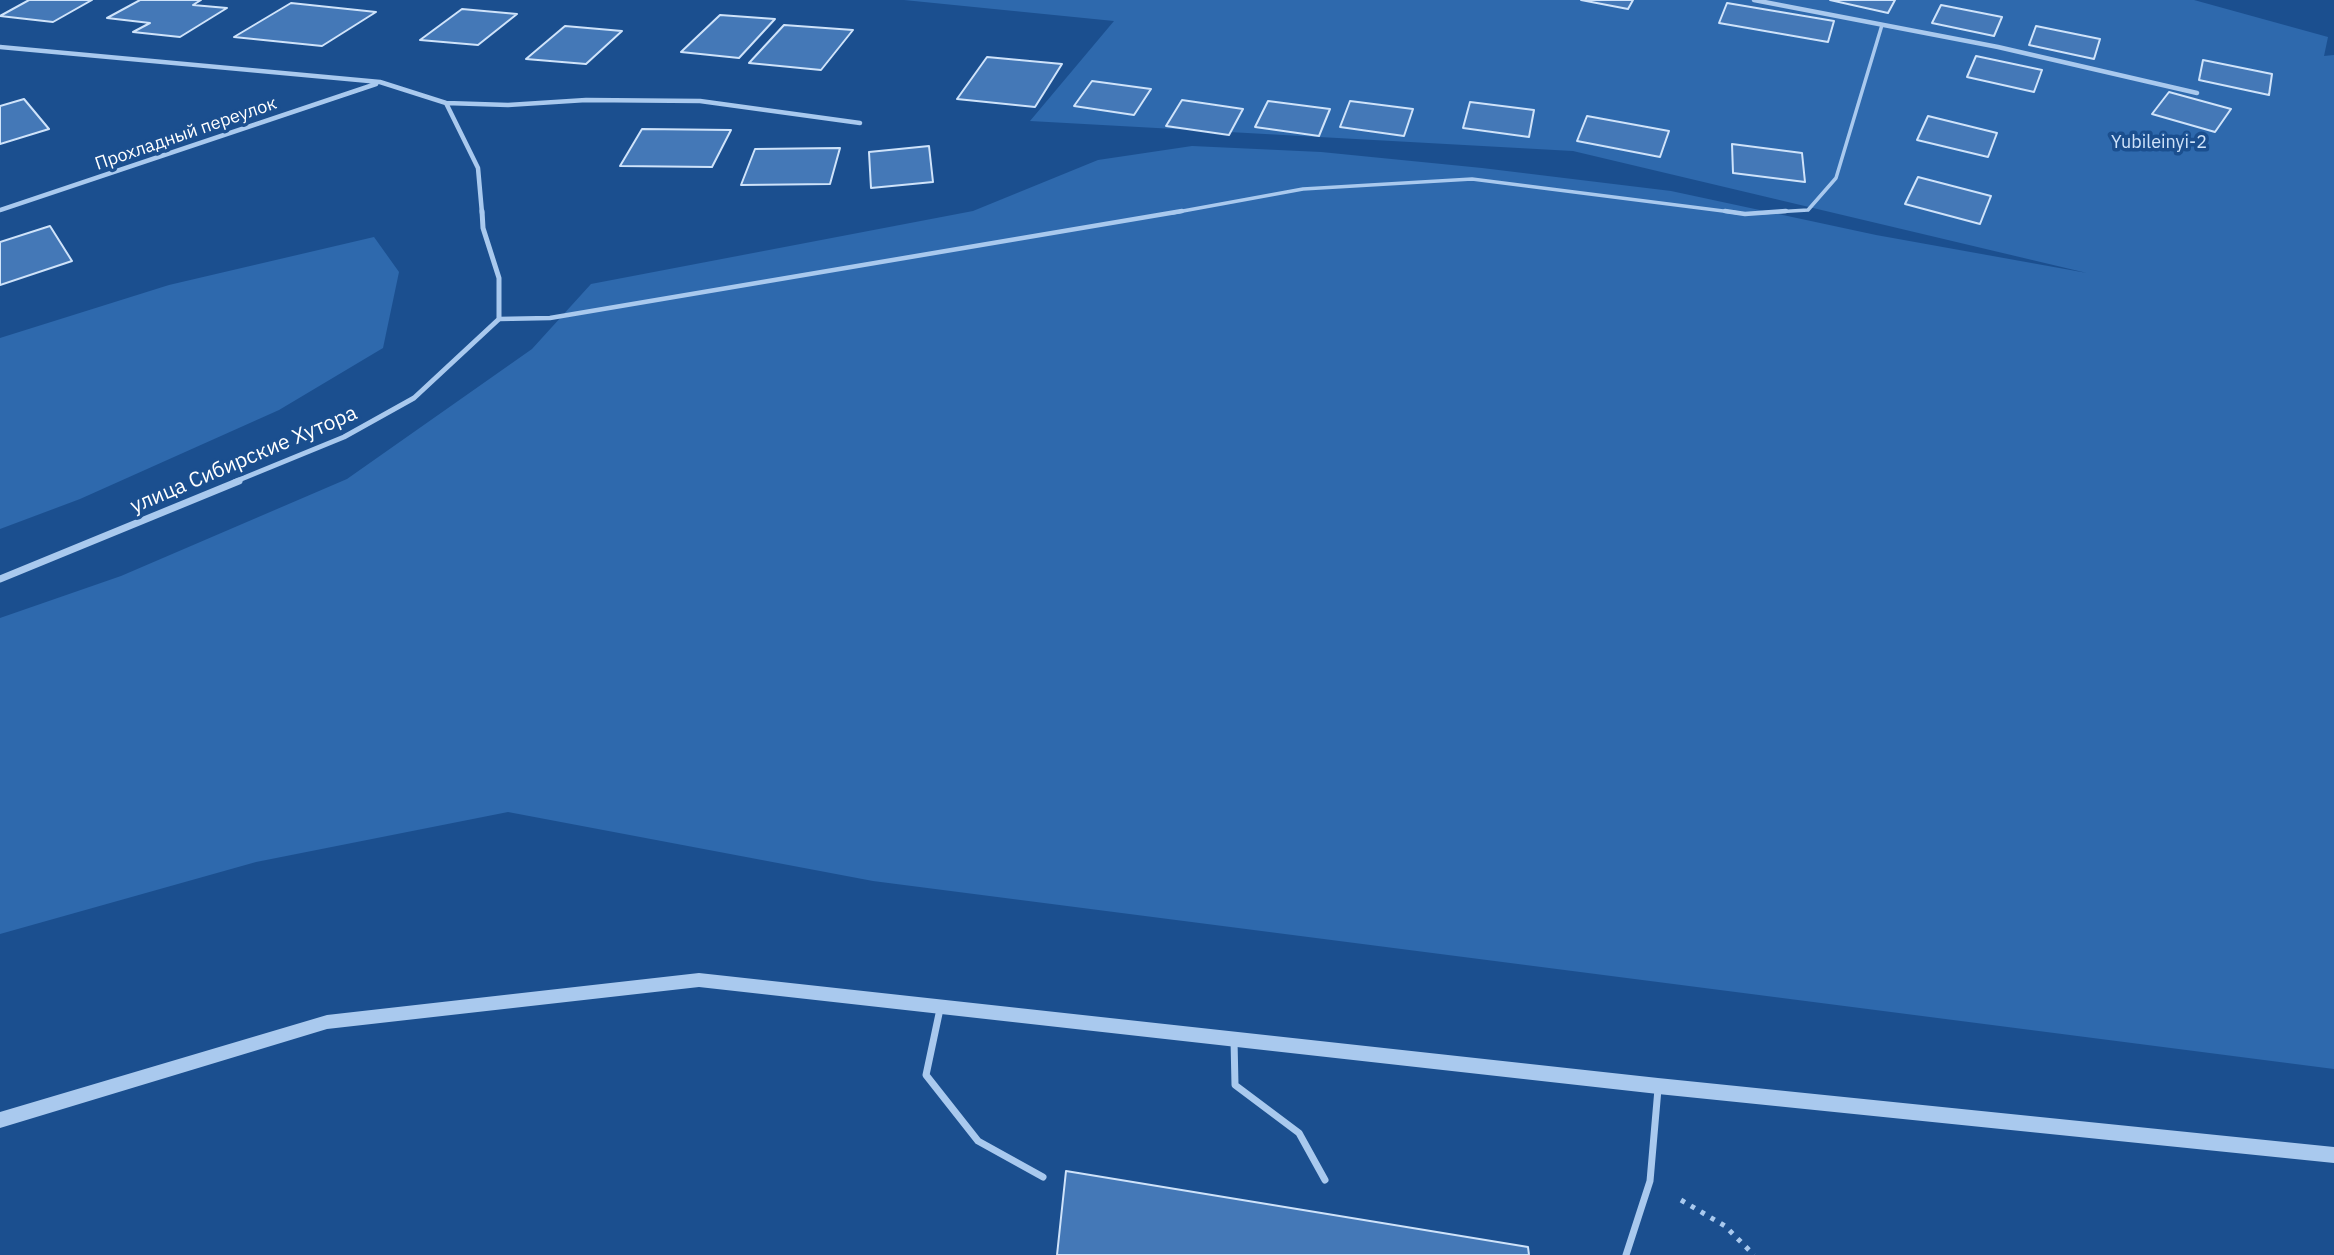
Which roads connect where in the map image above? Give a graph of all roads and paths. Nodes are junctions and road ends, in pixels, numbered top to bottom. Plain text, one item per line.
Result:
1 (1754, 0) edge
2 (1882, 24) junction
3 (0, 47) edge
4 (380, 82) junction
5 (2197, 93) dead end
6 (446, 103) junction
7 (860, 123) dead end
8 (0, 211) edge
9 (499, 319) junction
10 (0, 579) edge
11 (940, 1006) junction
12 (1234, 1040) junction
13 (1658, 1086) junction
14 (0, 1120) edge
15 (2334, 1155) edge
16 (1043, 1177) dead end
17 (1325, 1180) dead end
18 (1650, 1181) junction
19 (1626, 1255) edge
20 (1754, 1255) edge

1 - 2 street
2 - 5 street
2 - 9 lane
3 - 4 street
4 - 6 street
4 - 8 street, Прохладный переулок
6 - 7 street
6 - 9 street
9 - 10 street, улица Сибирские Хутора
11 - 12 street
11 - 14 street
11 - 16 lane
12 - 13 street
12 - 17 lane
13 - 15 street
13 - 18 lane
18 - 19 lane
18 - 20 path

